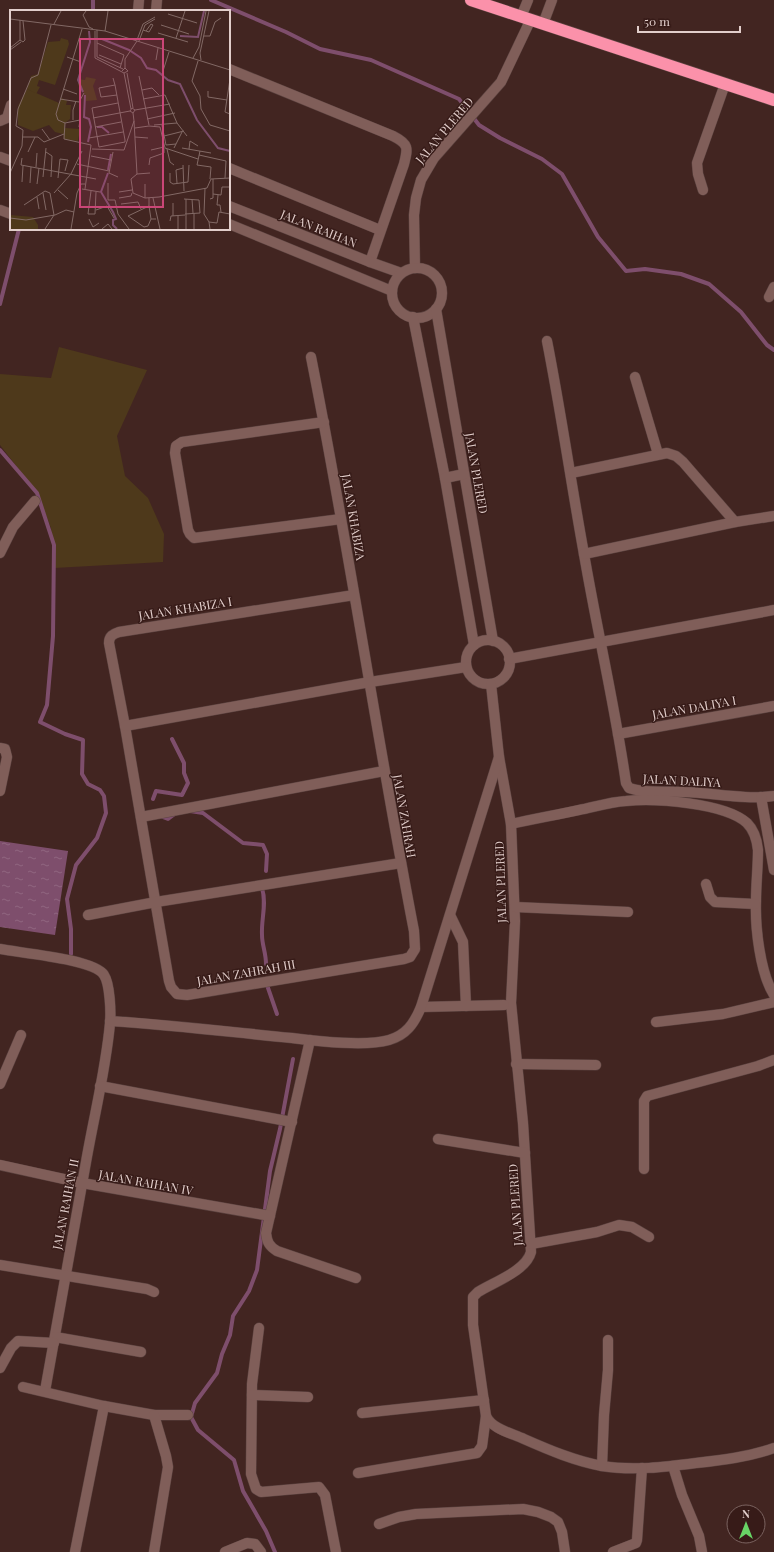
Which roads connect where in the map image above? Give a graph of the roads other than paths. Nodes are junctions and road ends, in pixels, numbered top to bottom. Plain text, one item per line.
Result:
1 (157, 0) edge
2 (471, 0) edge
3 (528, 0) edge
4 (552, 0) edge
5 (156, 10) edge
6 (526, 19) junction
7 (543, 24) junction
8 (230, 69) edge
9 (724, 84) junction
10 (774, 100) edge
11 (10, 108) edge
12 (0, 122) edge
13 (0, 157) edge
14 (10, 161) edge
15 (230, 168) edge
16 (703, 190) dead end
17 (230, 206) edge
18 (0, 210) edge
19 (10, 214) edge
20 (230, 224) edge
21 (380, 230) junction
22 (370, 262) junction
23 (414, 268) junction
24 (401, 273) junction
25 (774, 287) edge
26 (392, 291) junction
27 (769, 297) dead end
28 (436, 309) junction
29 (413, 317) junction
30 (547, 341) dead end
31 (311, 357) dead end
32 (635, 377) dead end
33 (324, 422) junction
34 (658, 454) junction
35 (571, 473) junction
36 (464, 474) junction
37 (445, 478) junction
38 (35, 501) dead end
39 (774, 516) edge
40 (341, 520) junction
41 (735, 522) junction
42 (0, 553) edge
43 (584, 554) junction
44 (354, 595) junction
45 (774, 610) edge
46 (493, 641) junction
47 (602, 642) junction
48 (474, 645) junction
49 (509, 660) junction
50 (466, 667) junction
51 (370, 682) junction
52 (491, 684) junction
53 (774, 706) edge
54 (126, 726) junction
55 (618, 734) junction
56 (0, 748) edge
57 (499, 757) junction
58 (384, 771) junction
59 (0, 791) edge
60 (774, 796) edge
61 (761, 797) junction
62 (141, 817) junction
63 (511, 824) junction
64 (400, 862) junction
65 (774, 870) edge
66 (706, 884) dead end
67 (156, 902) junction
68 (755, 904) junction
69 (515, 907) junction
70 (628, 912) dead end
71 (88, 915) dead end
72 (450, 915) junction
73 (0, 949) edge
74 (413, 953) joint
75 (774, 995) edge
76 (774, 1002) edge
77 (504, 1004) dead end
78 (466, 1006) junction
79 (422, 1007) junction
80 (110, 1021) junction
81 (656, 1022) dead end
82 (21, 1035) dead end
83 (310, 1040) junction
84 (774, 1060) edge
85 (516, 1064) junction
86 (596, 1065) dead end
87 (0, 1084) edge
88 (100, 1086) junction
89 (289, 1122) junction
90 (438, 1139) dead end
91 (525, 1153) junction
92 (0, 1165) edge
93 (644, 1169) dead end
94 (82, 1184) junction
95 (268, 1216) junction
96 (649, 1237) dead end
97 (531, 1244) junction
98 (0, 1265) edge
99 (65, 1276) junction
100 (356, 1278) dead end
101 (154, 1292) dead end
102 (259, 1328) dead end
103 (54, 1340) junction
104 (608, 1340) dead end
105 (141, 1352) dead end
106 (0, 1368) edge
107 (23, 1387) dead end
108 (45, 1391) junction
109 (252, 1395) junction
110 (308, 1397) dead end
111 (484, 1400) junction
112 (104, 1406) junction
113 (362, 1413) dead end
114 (154, 1415) junction
115 (188, 1415) dead end
116 (486, 1416) junction
117 (774, 1448) edge
118 (602, 1466) junction
119 (673, 1466) junction
120 (642, 1468) junction
121 (358, 1473) dead end
122 (379, 1524) dead end
123 (637, 1548) edge
124 (75, 1552) edge
125 (154, 1552) edge
126 (225, 1552) edge
127 (261, 1552) edge
128 (336, 1552) edge
129 (565, 1552) edge
130 (613, 1552) edge
131 (702, 1552) edge

1 - 5 street
2 - 6 highway
3 - 6 street, JALAN PLERED
4 - 7 street
6 - 7 highway
6 - 23 street, JALAN PLERED
7 - 9 highway
8 - 21 street
9 - 10 highway
9 - 16 street
11 - 12 street
13 - 14 street
15 - 21 street
17 - 22 street, JALAN RAIHAN
18 - 19 street
20 - 26 street
21 - 22 street
22 - 24 street, JALAN RAIHAN
23 - 24 street
23 - 28 street
24 - 26 street
25 - 27 street
26 - 29 street
28 - 29 street
28 - 36 street, JALAN PLERED
29 - 37 street
30 - 35 street, JALAN DALIYA
31 - 33 street, JALAN KHABIZA
32 - 34 street
33 - 40 street, JALAN KHABIZA
33 - 40 street
34 - 35 street
34 - 41 street
35 - 43 street, JALAN DALIYA
36 - 37 street
36 - 46 street, JALAN PLERED
37 - 48 street
38 - 42 street
39 - 41 street
40 - 44 street, JALAN KHABIZA
41 - 43 street
43 - 47 street, JALAN DALIYA
44 - 51 street, JALAN KHABIZA
44 - 54 street, JALAN KHABIZA I
45 - 47 street
46 - 48 street
46 - 49 street
47 - 49 street
47 - 55 street, JALAN DALIYA
48 - 50 street
49 - 52 street
50 - 51 street
50 - 52 street
51 - 54 street
51 - 58 street, JALAN ZAHRAH
52 - 57 street, JALAN PLERED
53 - 55 street, JALAN DALIYA I
54 - 62 street
55 - 61 street, JALAN DALIYA
56 - 59 street
57 - 63 street, JALAN PLERED
57 - 72 street
58 - 62 street
58 - 64 street, JALAN ZAHRAH
60 - 61 street
61 - 65 street
62 - 67 street
63 - 68 street
63 - 69 street, JALAN PLERED
64 - 67 street
64 - 74 street, JALAN ZAHRAH
66 - 68 street
67 - 71 street
67 - 74 street, JALAN ZAHRAH III
68 - 75 street
69 - 70 street
69 - 85 street, JALAN PLERED
72 - 78 street
72 - 79 street
73 - 80 street, JALAN RAIHAN II
76 - 81 street
77 - 78 street
78 - 79 street
79 - 83 street
80 - 83 street
80 - 88 street, JALAN RAIHAN II
82 - 87 street
83 - 89 street
84 - 93 street
85 - 86 street
85 - 91 street, JALAN PLERED
88 - 89 street
88 - 94 street, JALAN RAIHAN II
89 - 95 street
90 - 91 street
91 - 97 street, JALAN PLERED
92 - 94 street, JALAN RAIHAN IV
94 - 95 street, JALAN RAIHAN IV
94 - 99 street, JALAN RAIHAN II
95 - 100 street
96 - 97 street
97 - 111 street, JALAN PLERED
98 - 99 street
99 - 101 street
99 - 103 street, JALAN RAIHAN II
102 - 109 street
103 - 105 street
103 - 106 street
103 - 108 street, JALAN RAIHAN II
104 - 118 street
107 - 108 street
108 - 112 street
109 - 110 street
109 - 128 street
111 - 113 street
111 - 116 street, JALAN PLERED
112 - 114 street
112 - 124 street
114 - 115 street
114 - 125 street
116 - 118 street
116 - 121 street, JALAN PLERED
117 - 119 street
118 - 120 street
119 - 120 street
119 - 131 street
120 - 123 street
122 - 129 street
123 - 130 street
126 - 127 street

